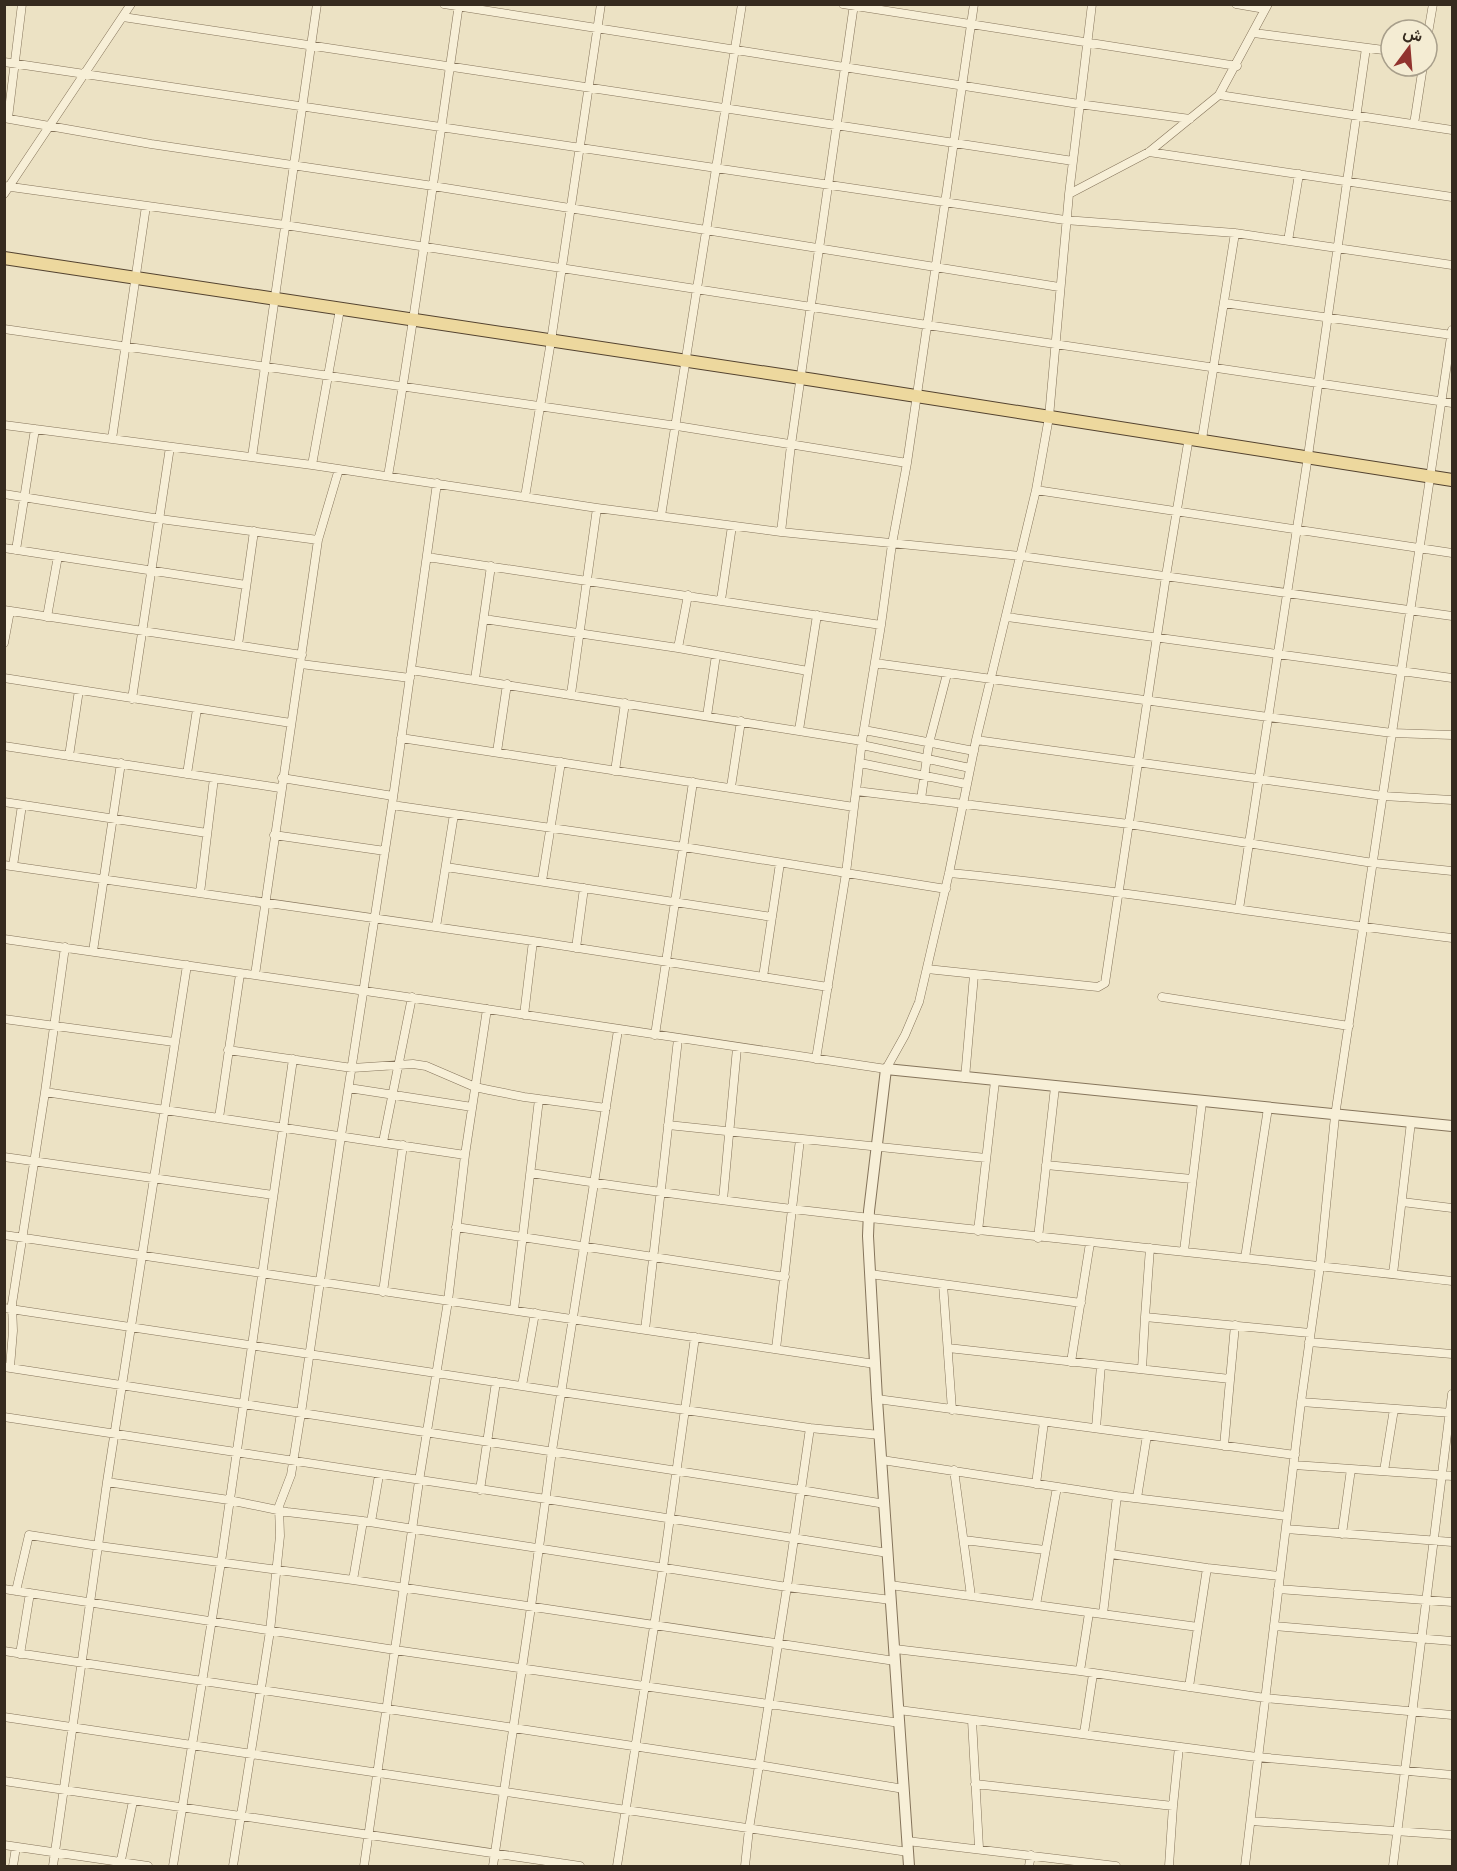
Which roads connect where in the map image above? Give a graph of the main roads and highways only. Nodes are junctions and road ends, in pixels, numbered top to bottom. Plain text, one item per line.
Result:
1 (4, 258) edge
2 (1452, 480) edge

1 - 2 main road

